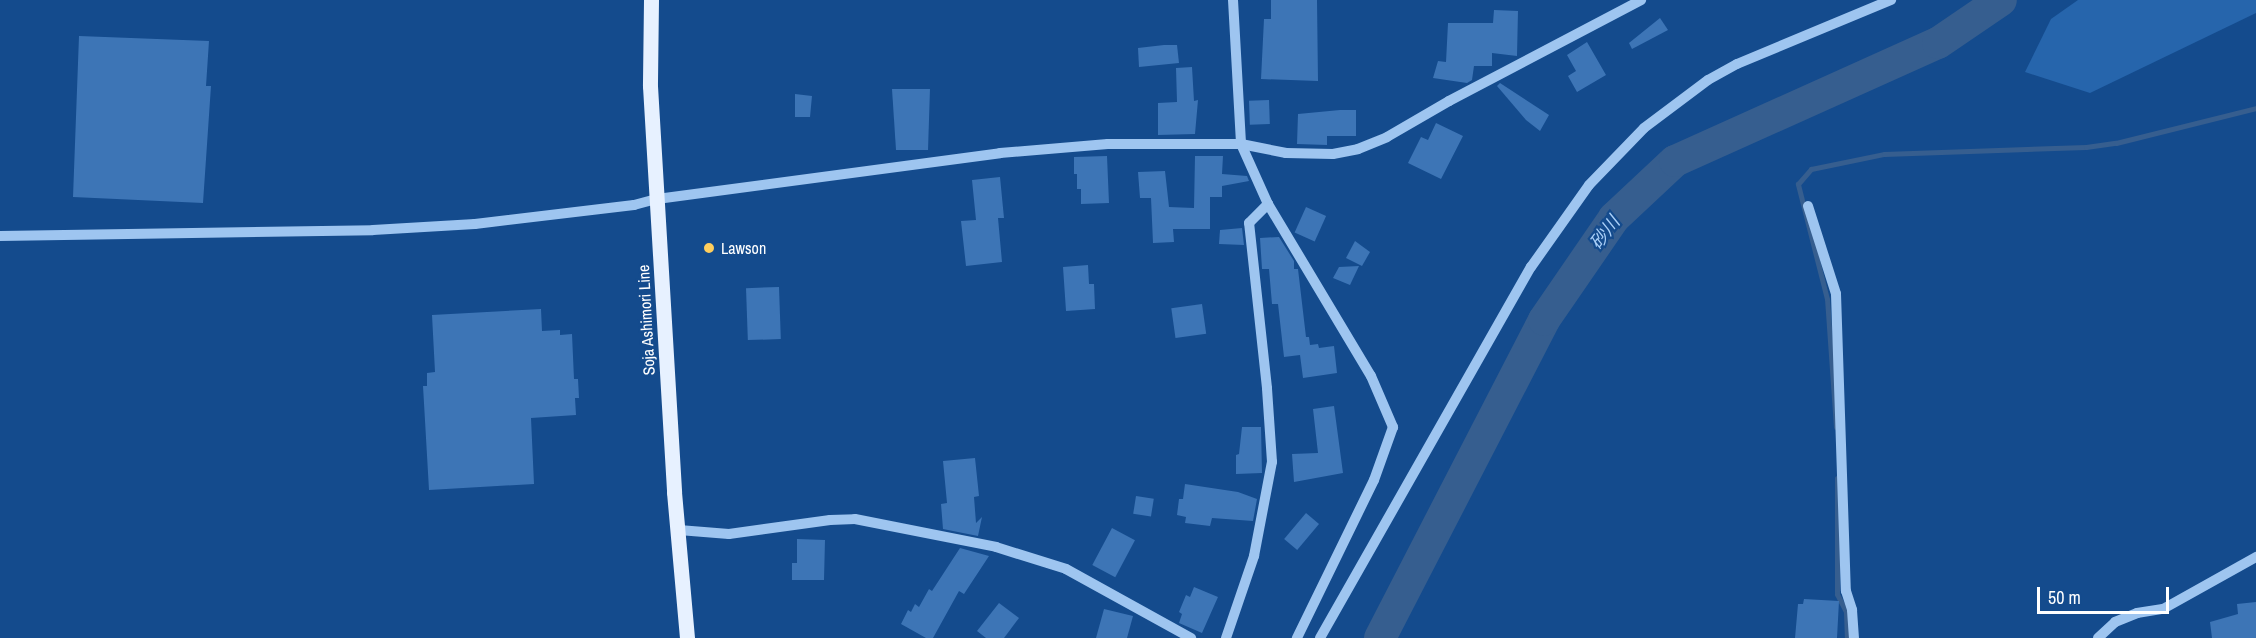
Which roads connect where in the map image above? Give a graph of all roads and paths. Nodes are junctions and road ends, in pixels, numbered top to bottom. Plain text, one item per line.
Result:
1 (651, 0) edge
2 (1233, 0) edge
3 (1641, 0) edge
4 (1891, 0) edge
5 (1241, 144) junction
6 (657, 199) junction
7 (1268, 204) junction
8 (1809, 206) dead end
9 (0, 236) edge
10 (679, 530) junction
11 (2256, 557) edge
12 (687, 638) edge
13 (1191, 638) edge
14 (1226, 638) edge
15 (1297, 638) edge
16 (1320, 638) edge
17 (1854, 638) edge
18 (2098, 638) edge

1 - 6 main road, Soja Ashimori Line
2 - 5 street
3 - 5 street
4 - 16 street
5 - 6 street
5 - 7 street
6 - 9 street
6 - 10 main road, Soja Ashimori Line
7 - 14 street
7 - 15 street
8 - 17 street
10 - 12 main road, Soja Ashimori Line
10 - 13 street
11 - 18 street

